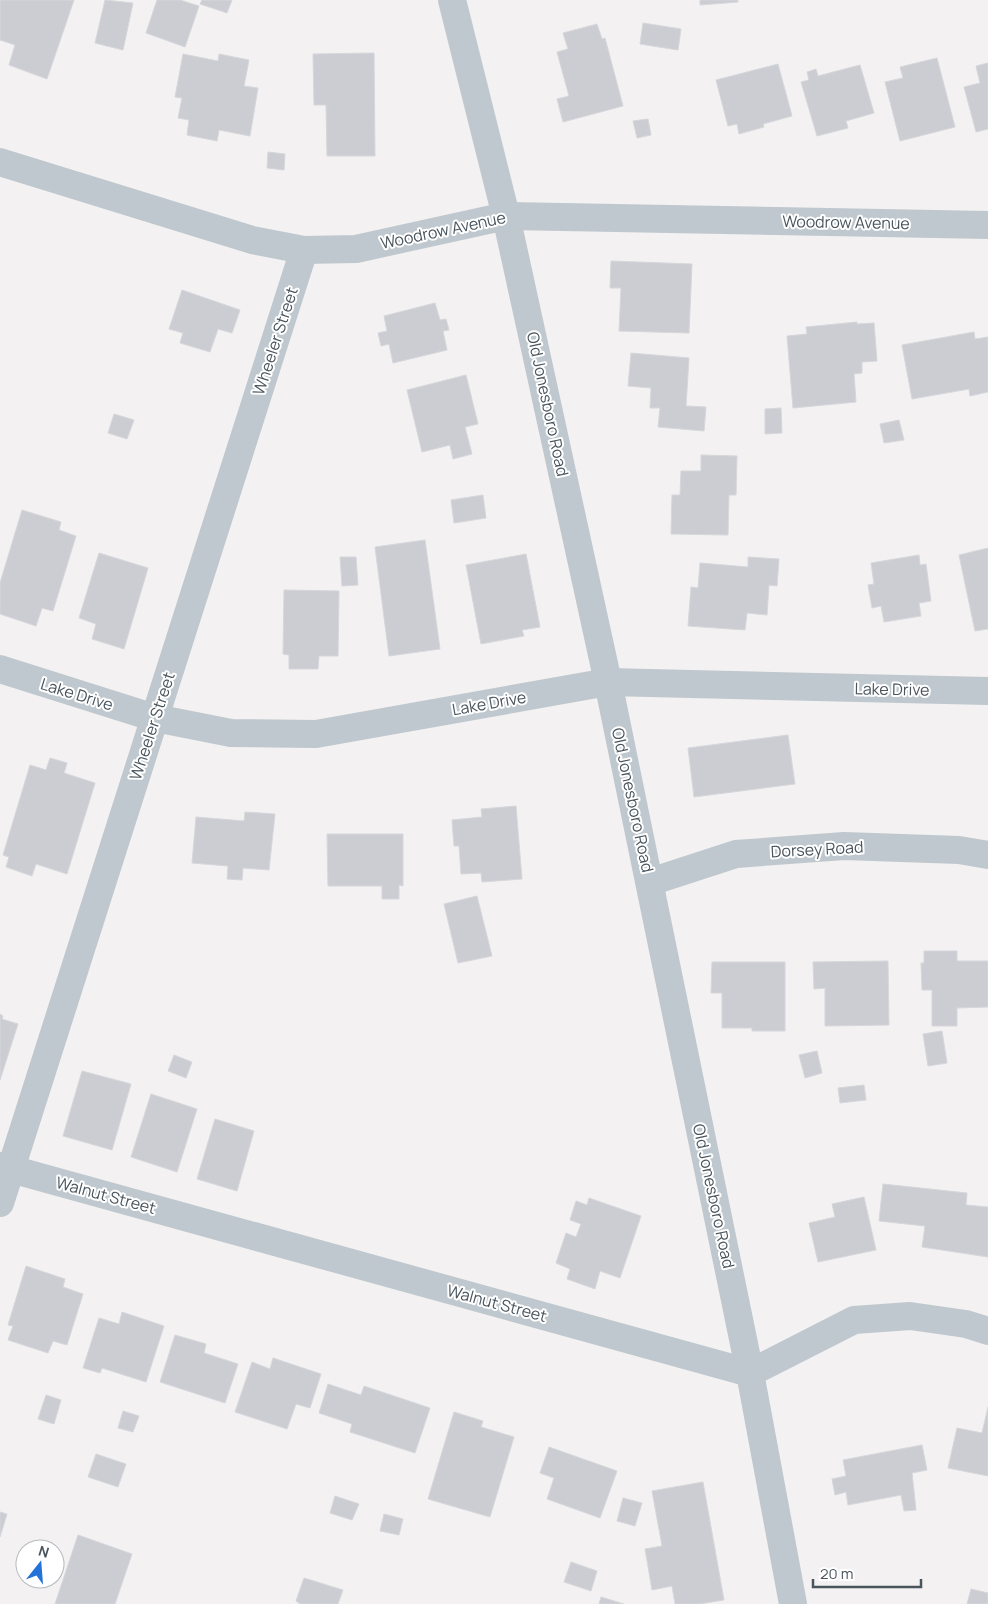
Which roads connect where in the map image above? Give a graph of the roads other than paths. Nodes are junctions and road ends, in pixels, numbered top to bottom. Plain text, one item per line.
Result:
1 (452, 0) edge
2 (0, 162) edge
3 (506, 216) junction
4 (988, 225) edge
5 (304, 250) junction
6 (0, 669) edge
7 (608, 682) junction
8 (988, 691) edge
9 (155, 718) junction
10 (988, 855) edge
11 (650, 882) junction
12 (5, 1168) edge
13 (0, 1203) edge
14 (988, 1331) edge
15 (750, 1373) junction
16 (793, 1604) edge

1 - 3 street, Old Jonesboro Road
2 - 5 street, Woodrow Avenue
3 - 4 street, Woodrow Avenue
3 - 5 street, Woodrow Avenue
3 - 7 street, Old Jonesboro Road
5 - 9 street, Wheeler Street
6 - 9 street, Lake Drive
7 - 8 street, Lake Drive
7 - 9 street, Lake Drive
7 - 11 street, Old Jonesboro Road
9 - 12 street, Wheeler Street
10 - 11 street, Dorsey Road
11 - 15 street, Old Jonesboro Road
12 - 13 street, Wheeler Street
12 - 15 street, Walnut Street
14 - 15 street
15 - 16 street, Old Jonesboro Road

